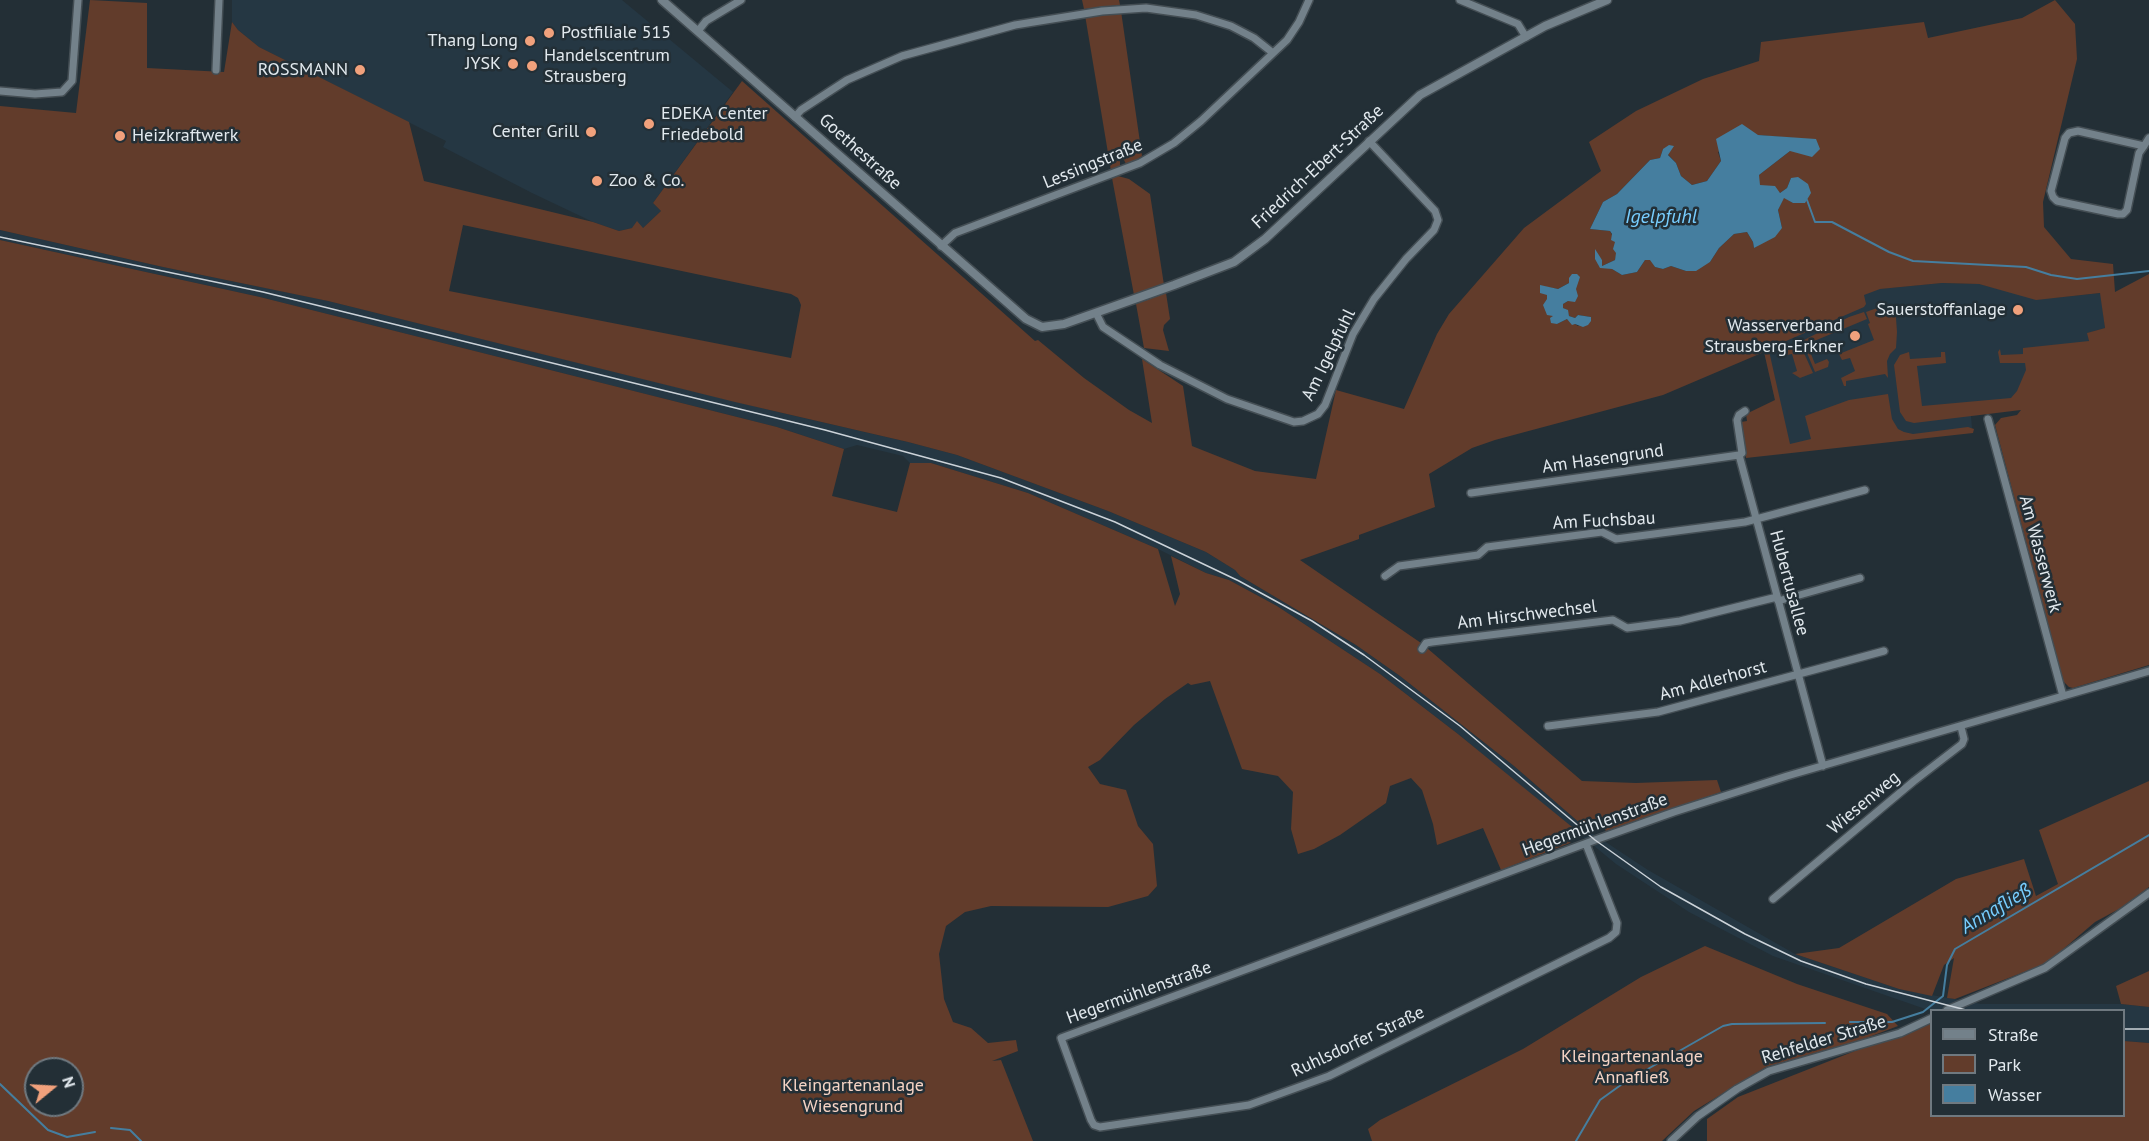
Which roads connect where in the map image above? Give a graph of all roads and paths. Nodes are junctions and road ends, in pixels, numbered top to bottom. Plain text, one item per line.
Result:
1 (78, 0) edge
2 (219, 0) edge
3 (662, 0) edge
4 (741, 0) edge
5 (1309, 0) edge
6 (1460, 0) edge
7 (1607, 0) edge
8 (1590, 3) edge
9 (698, 31) junction
10 (1526, 37) junction
11 (1273, 53) junction
12 (216, 70) dead end
13 (0, 91) edge
14 (795, 117) junction
15 (2149, 138) edge
16 (1370, 141) junction
17 (2144, 146) junction
18 (941, 246) junction
19 (1096, 313) junction
20 (1038, 326) joint
21 (1745, 411) dead end
22 (1988, 419) dead end
23 (1739, 455) junction
24 (1864, 490) dead end
25 (1471, 493) dead end
26 (1757, 519) junction
27 (1385, 576) dead end
28 (1860, 578) dead end
29 (1778, 599) junction
30 (1422, 650) dead end
31 (1884, 651) dead end
32 (2149, 671) edge
33 (1797, 674) junction
34 (2063, 696) junction
35 (1548, 726) dead end
36 (1961, 727) junction
37 (1823, 766) junction
38 (1586, 844) junction
39 (2149, 893) edge
40 (1773, 899) dead end
41 (1952, 1009) edge
42 (1930, 1019) edge
43 (1061, 1038) joint
44 (1671, 1141) edge

1 - 13 street
2 - 12 street
3 - 9 street, Goethestraße
4 - 9 street
5 - 11 street, Lessingstraße
6 - 10 street
7 - 8 street, Friedrich-Ebert-Straße
8 - 10 street, Friedrich-Ebert-Straße
9 - 14 street, Goethestraße
10 - 16 street, Friedrich-Ebert-Straße
11 - 14 street
11 - 18 street, Lessingstraße
14 - 18 street, Goethestraße
15 - 17 street
16 - 19 street, Friedrich-Ebert-Straße
16 - 19 street, Am Igelpfuhl
17 - 17 street
18 - 20 street, Goethestraße
19 - 20 street, Friedrich-Ebert-Straße
21 - 23 street, Hubertusallee
22 - 34 street, Am Wasserwerk
23 - 25 street, Am Hasengrund
23 - 26 street, Hubertusallee
24 - 26 street, Am Fuchsbau
26 - 27 street, Am Fuchsbau
26 - 29 street, Hubertusallee
28 - 29 street, Am Hirschwechsel
29 - 30 street, Am Hirschwechsel
29 - 33 street, Hubertusallee
31 - 33 street, Am Adlerhorst
32 - 34 street, Hegermühlenstraße
33 - 35 street, Am Adlerhorst
33 - 37 street, Hubertusallee
34 - 36 street, Hegermühlenstraße
36 - 37 street, Hegermühlenstraße
36 - 40 street, Wiesenweg
37 - 38 street, Hegermühlenstraße
38 - 43 street, Hegermühlenstraße
38 - 43 street, Ruhlsdorfer Straße
39 - 41 street
42 - 44 street, Rehfelder Straße

